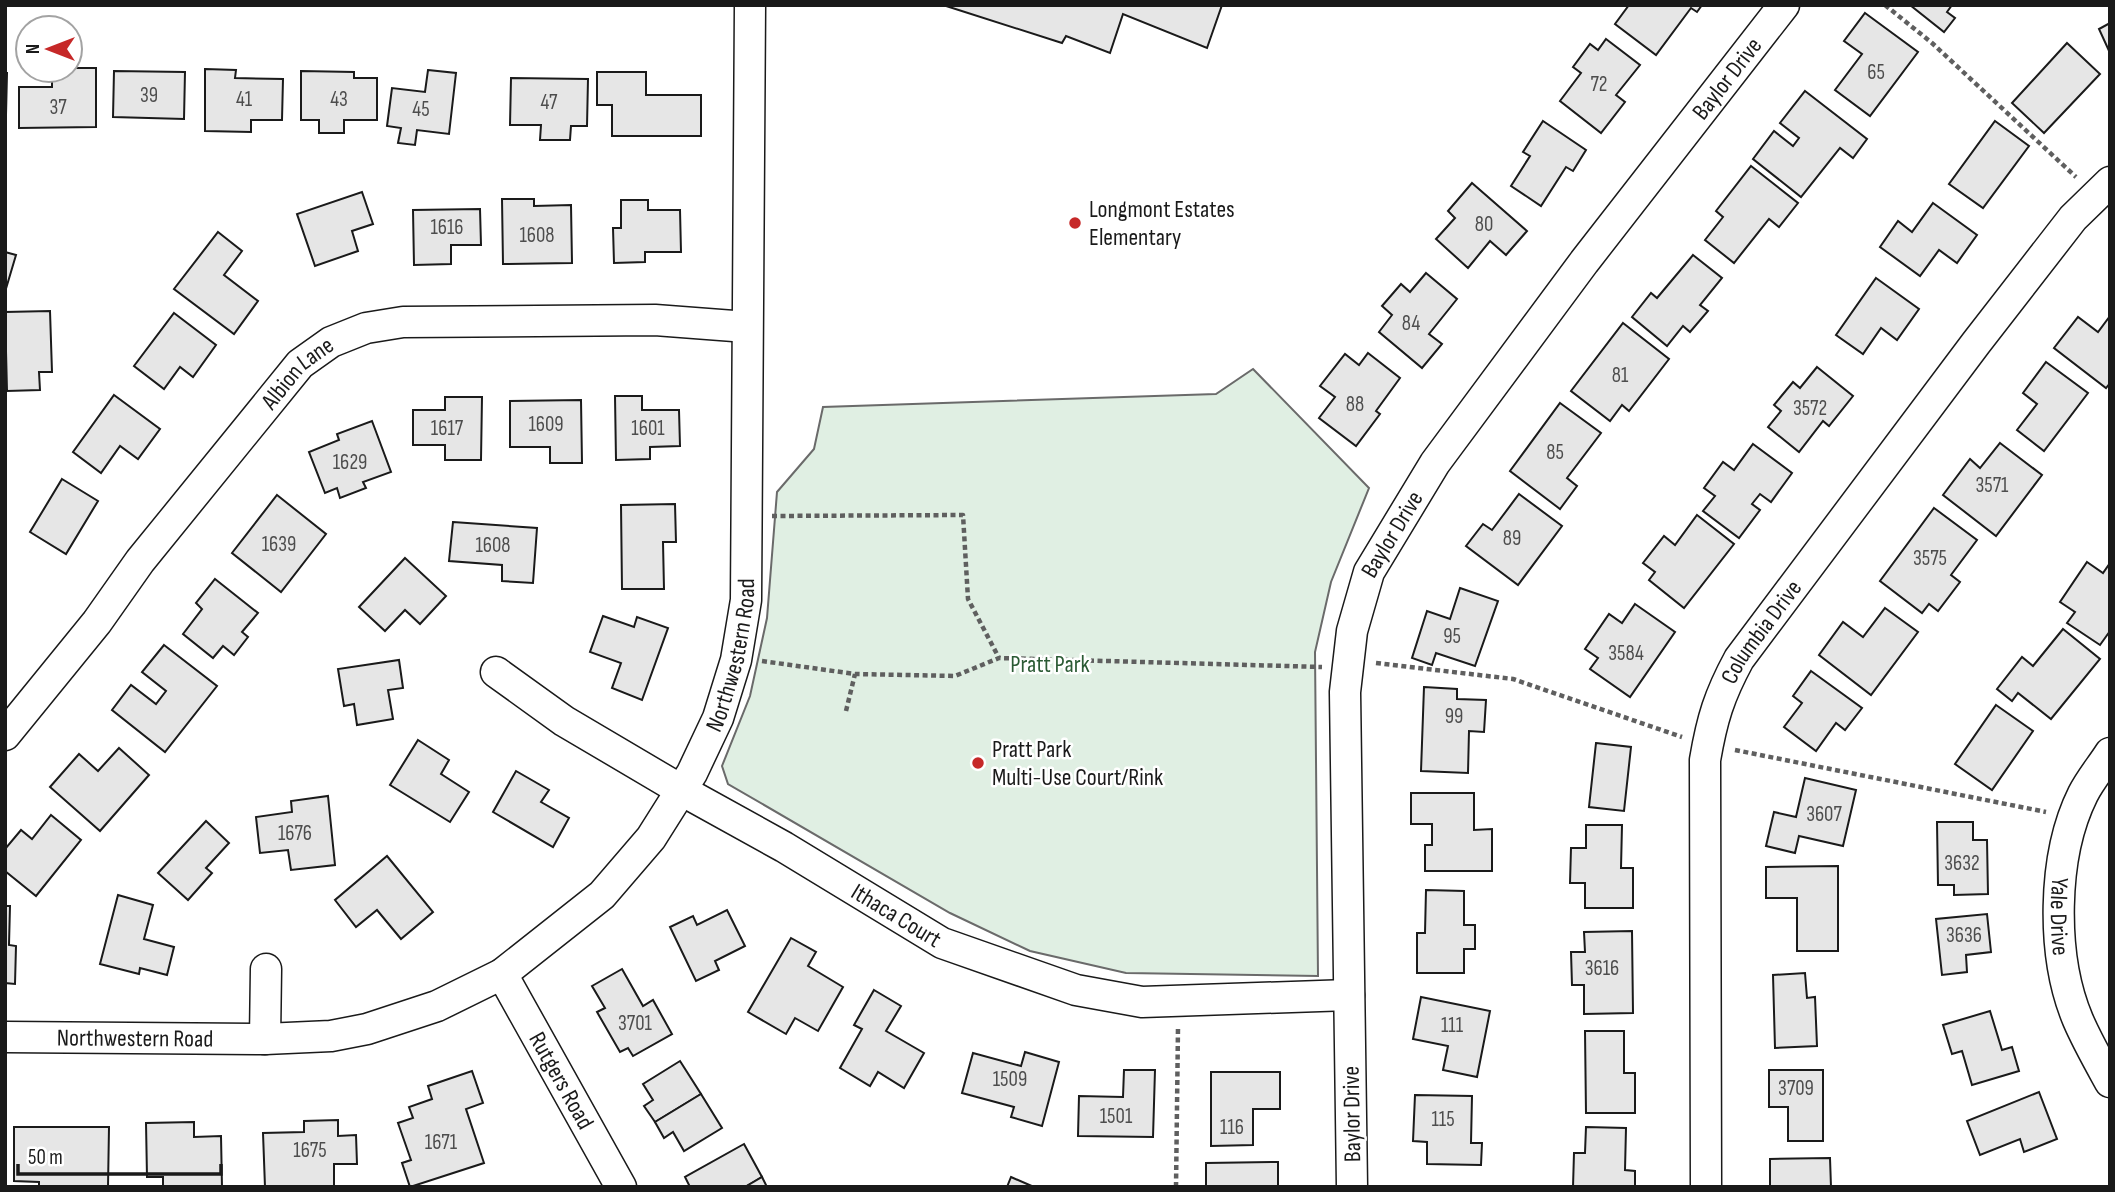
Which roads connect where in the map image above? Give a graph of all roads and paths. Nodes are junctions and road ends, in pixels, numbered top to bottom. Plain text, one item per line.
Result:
1 (750, 5) edge
2 (1784, 5) edge
3 (1885, 5) edge
4 (2072, 172) dead end
5 (2110, 182) edge
6 (747, 327) junction
7 (771, 516) dead end
8 (999, 658) junction
9 (754, 660) dead end
10 (1374, 662) dead end
11 (1321, 667) dead end
12 (496, 672) dead end
13 (855, 674) junction
14 (846, 711) dead end
15 (5, 735) edge
16 (1678, 736) dead end
17 (1732, 749) dead end
18 (2110, 753) edge
19 (681, 790) junction
20 (2074, 817) junction
21 (266, 969) dead end
22 (502, 974) junction
23 (1349, 995) junction
24 (1178, 1001) junction
25 (5, 1037) edge
26 (265, 1040) junction
27 (2110, 1082) edge
28 (621, 1187) edge
29 (1176, 1187) edge
30 (1352, 1187) edge
31 (1706, 1187) edge

1 - 6 street, Northwestern Road
2 - 23 street, Baylor Drive
3 - 4 path
5 - 31 street, Columbia Drive
6 - 15 street, Albion Lane
6 - 19 street, Northwestern Road
7 - 8 path
8 - 11 path
8 - 13 path
9 - 13 path
10 - 16 path
12 - 19 street, Ithaca Court
13 - 14 path
17 - 20 path
18 - 20 street, Yale Drive
19 - 22 street, Northwestern Road
19 - 24 street, Ithaca Court
20 - 27 street, Yale Drive
21 - 26 street
22 - 26 street, Northwestern Road
22 - 28 street, Rutgers Road
23 - 24 street, Ithaca Court
23 - 30 street, Baylor Drive
24 - 29 path
25 - 26 street, Northwestern Road

